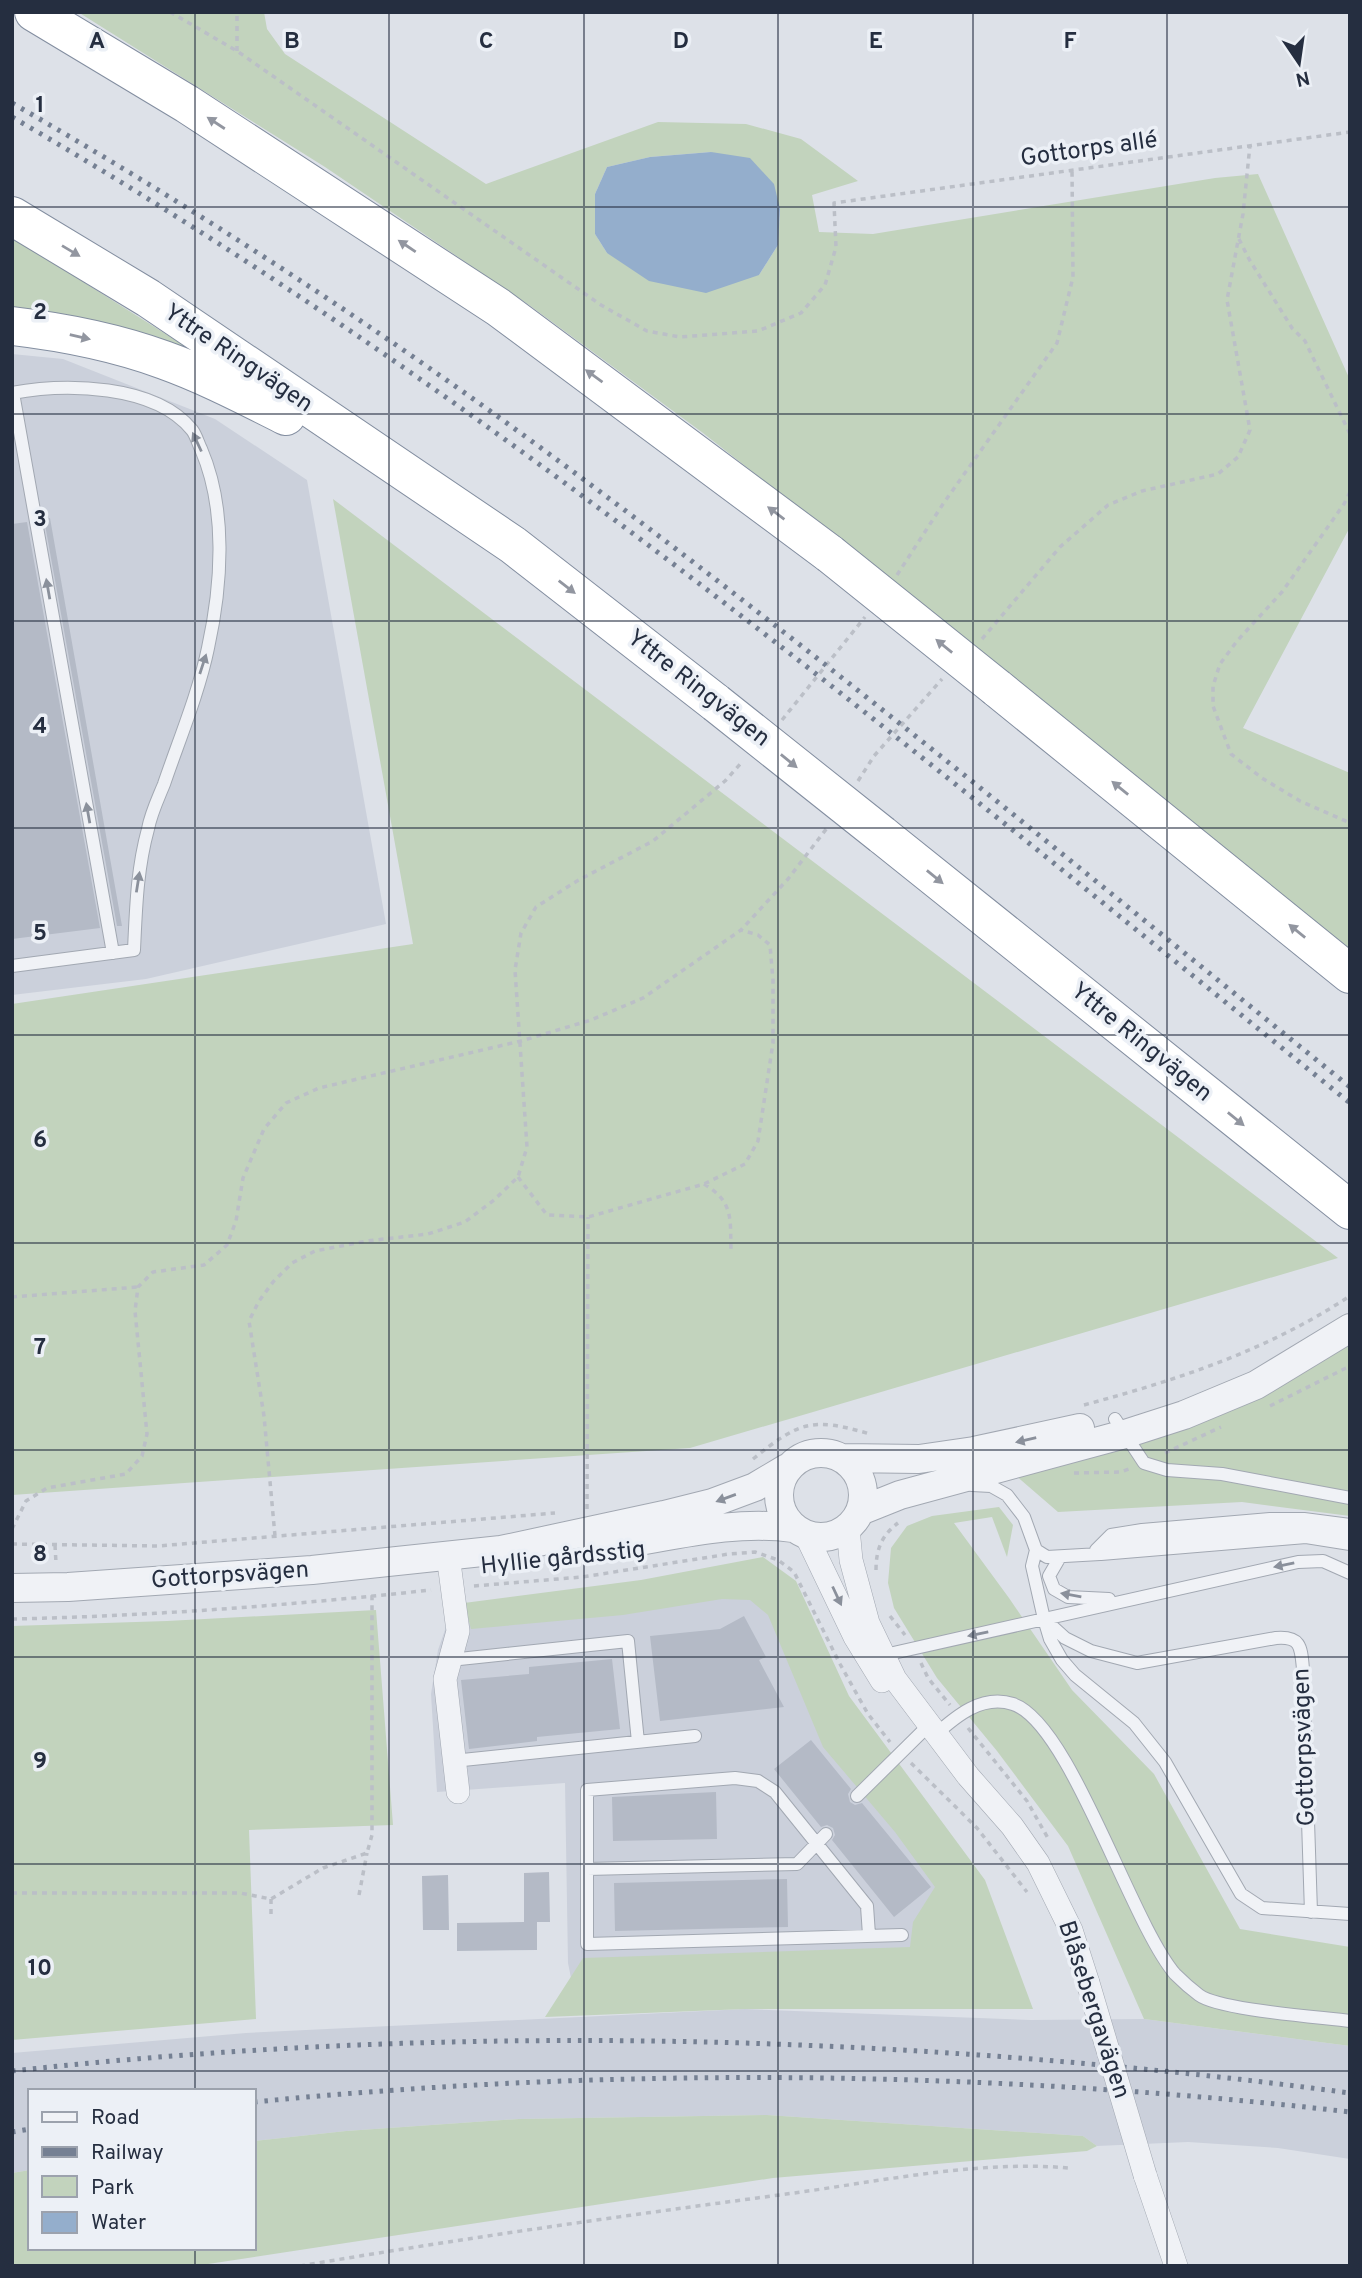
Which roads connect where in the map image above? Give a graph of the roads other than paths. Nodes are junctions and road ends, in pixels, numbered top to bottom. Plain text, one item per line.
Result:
1 (34, 12) edge
2 (12, 216) edge
3 (12, 326) edge
4 (13, 393) edge
5 (513, 545) junction
6 (113, 953) junction
7 (12, 967) edge
8 (1350, 974) edge
9 (1350, 1210) edge
10 (1350, 1328) edge
11 (1120, 1427) junction
12 (843, 1458) junction
13 (787, 1468) junction
14 (943, 1483) junction
15 (1350, 1498) edge
16 (854, 1520) junction
17 (1350, 1525) edge
18 (800, 1531) junction
19 (1350, 1534) edge
20 (1350, 1544) edge
21 (501, 1550) junction
22 (1036, 1550) junction
23 (1097, 1554) junction
24 (448, 1555) junction
25 (1060, 1557) junction
26 (1350, 1573) edge
27 (12, 1588) edge
28 (1127, 1600) junction
29 (1044, 1619) junction
30 (875, 1658) junction
31 (450, 1660) junction
32 (929, 1733) junction
33 (695, 1736) dead end
34 (638, 1742) junction
35 (453, 1761) junction
36 (458, 1793) dead end
37 (857, 1796) dead end
38 (826, 1833) dead end
39 (816, 1843) junction
40 (587, 1869) junction
41 (1311, 1912) junction
42 (1350, 1914) edge
43 (902, 1935) dead end
44 (869, 1936) junction
45 (1350, 2021) edge
46 (1176, 2266) edge

8 -> 1 highway, bridge
2 -> 5 highway, Yttre Ringvägen
3 -> 5 highway
6 -> 4 lane
6 -> 4 lane
5 -> 9 highway, Yttre Ringvägen, bridge
6 - 7 lane
10 - 11 street, Gottorpsvägen
11 -> 12 street, Gottorpsvägen
11 - 14 street, Gottorpsvägen
11 - 15 lane
12 - 13 street, Gottorpsvägen
12 - 16 street
13 - 18 street
13 -> 21 street, Gottorpsvägen
14 - 16 street, Gottorpsvägen
14 - 22 lane
16 - 18 street, Gottorpsvägen
16 - 30 street, Blåsebergavägen
17 - 23 lane
18 - 21 street, Gottorpsvägen
18 -> 30 street, Blåsebergavägen
19 - 23 lane
20 - 23 lane
21 - 24 street, Gottorpsvägen
22 - 25 lane
22 - 29 lane
23 - 25 lane
24 - 27 street, Gottorpsvägen
24 - 31 street
28 -> 25 lane
26 -> 28 lane
28 - 29 lane
29 -> 30 lane
29 - 41 lane
29 - 41 lane, Gottorpsvägen
30 - 32 street, Blåsebergavägen
31 - 34 lane
31 - 35 street
32 - 37 lane
32 - 45 lane
32 - 46 street, Blåsebergavägen, bridge
33 - 34 lane
34 - 35 lane
35 - 36 street
38 - 39 lane
39 - 40 lane
39 - 40 lane
39 - 44 lane
40 - 44 lane
41 - 42 lane
43 - 44 lane

